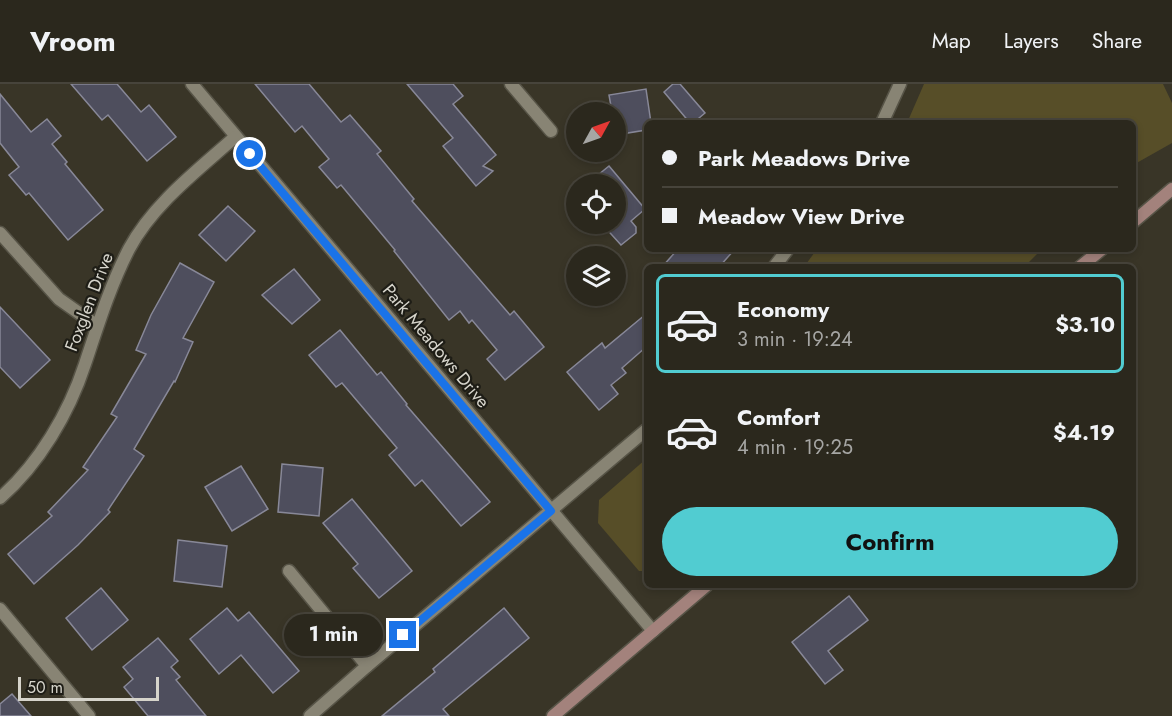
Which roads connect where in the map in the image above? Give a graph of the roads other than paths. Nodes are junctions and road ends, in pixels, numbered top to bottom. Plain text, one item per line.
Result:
1 (192, 84) edge
2 (512, 84) edge
3 (900, 84) edge
4 (883, 120) edge
5 (551, 131) dead end
6 (235, 136) junction
7 (1172, 189) edge
8 (1136, 220) edge
9 (0, 233) edge
10 (786, 252) edge
11 (1098, 252) edge
12 (776, 264) edge
13 (1084, 264) edge
14 (96, 325) junction
15 (644, 432) edge
16 (0, 498) edge
17 (551, 511) junction
18 (289, 571) dead end
19 (703, 588) edge
20 (0, 609) edge
21 (653, 631) junction
22 (367, 666) junction
23 (89, 716) edge
24 (310, 716) edge
25 (553, 716) edge

1 - 6 street, Park Meadows Drive
2 - 5 street
3 - 4 street
6 - 14 street, Foxglen Drive
6 - 17 street, Park Meadows Drive
7 - 8 street
9 - 14 street
10 - 12 street
11 - 13 street
14 - 16 street, Foxglen Drive
15 - 17 street
17 - 21 street, Park Meadows Drive
17 - 22 street
18 - 22 street
19 - 21 street
20 - 23 street
21 - 25 street
22 - 24 street

